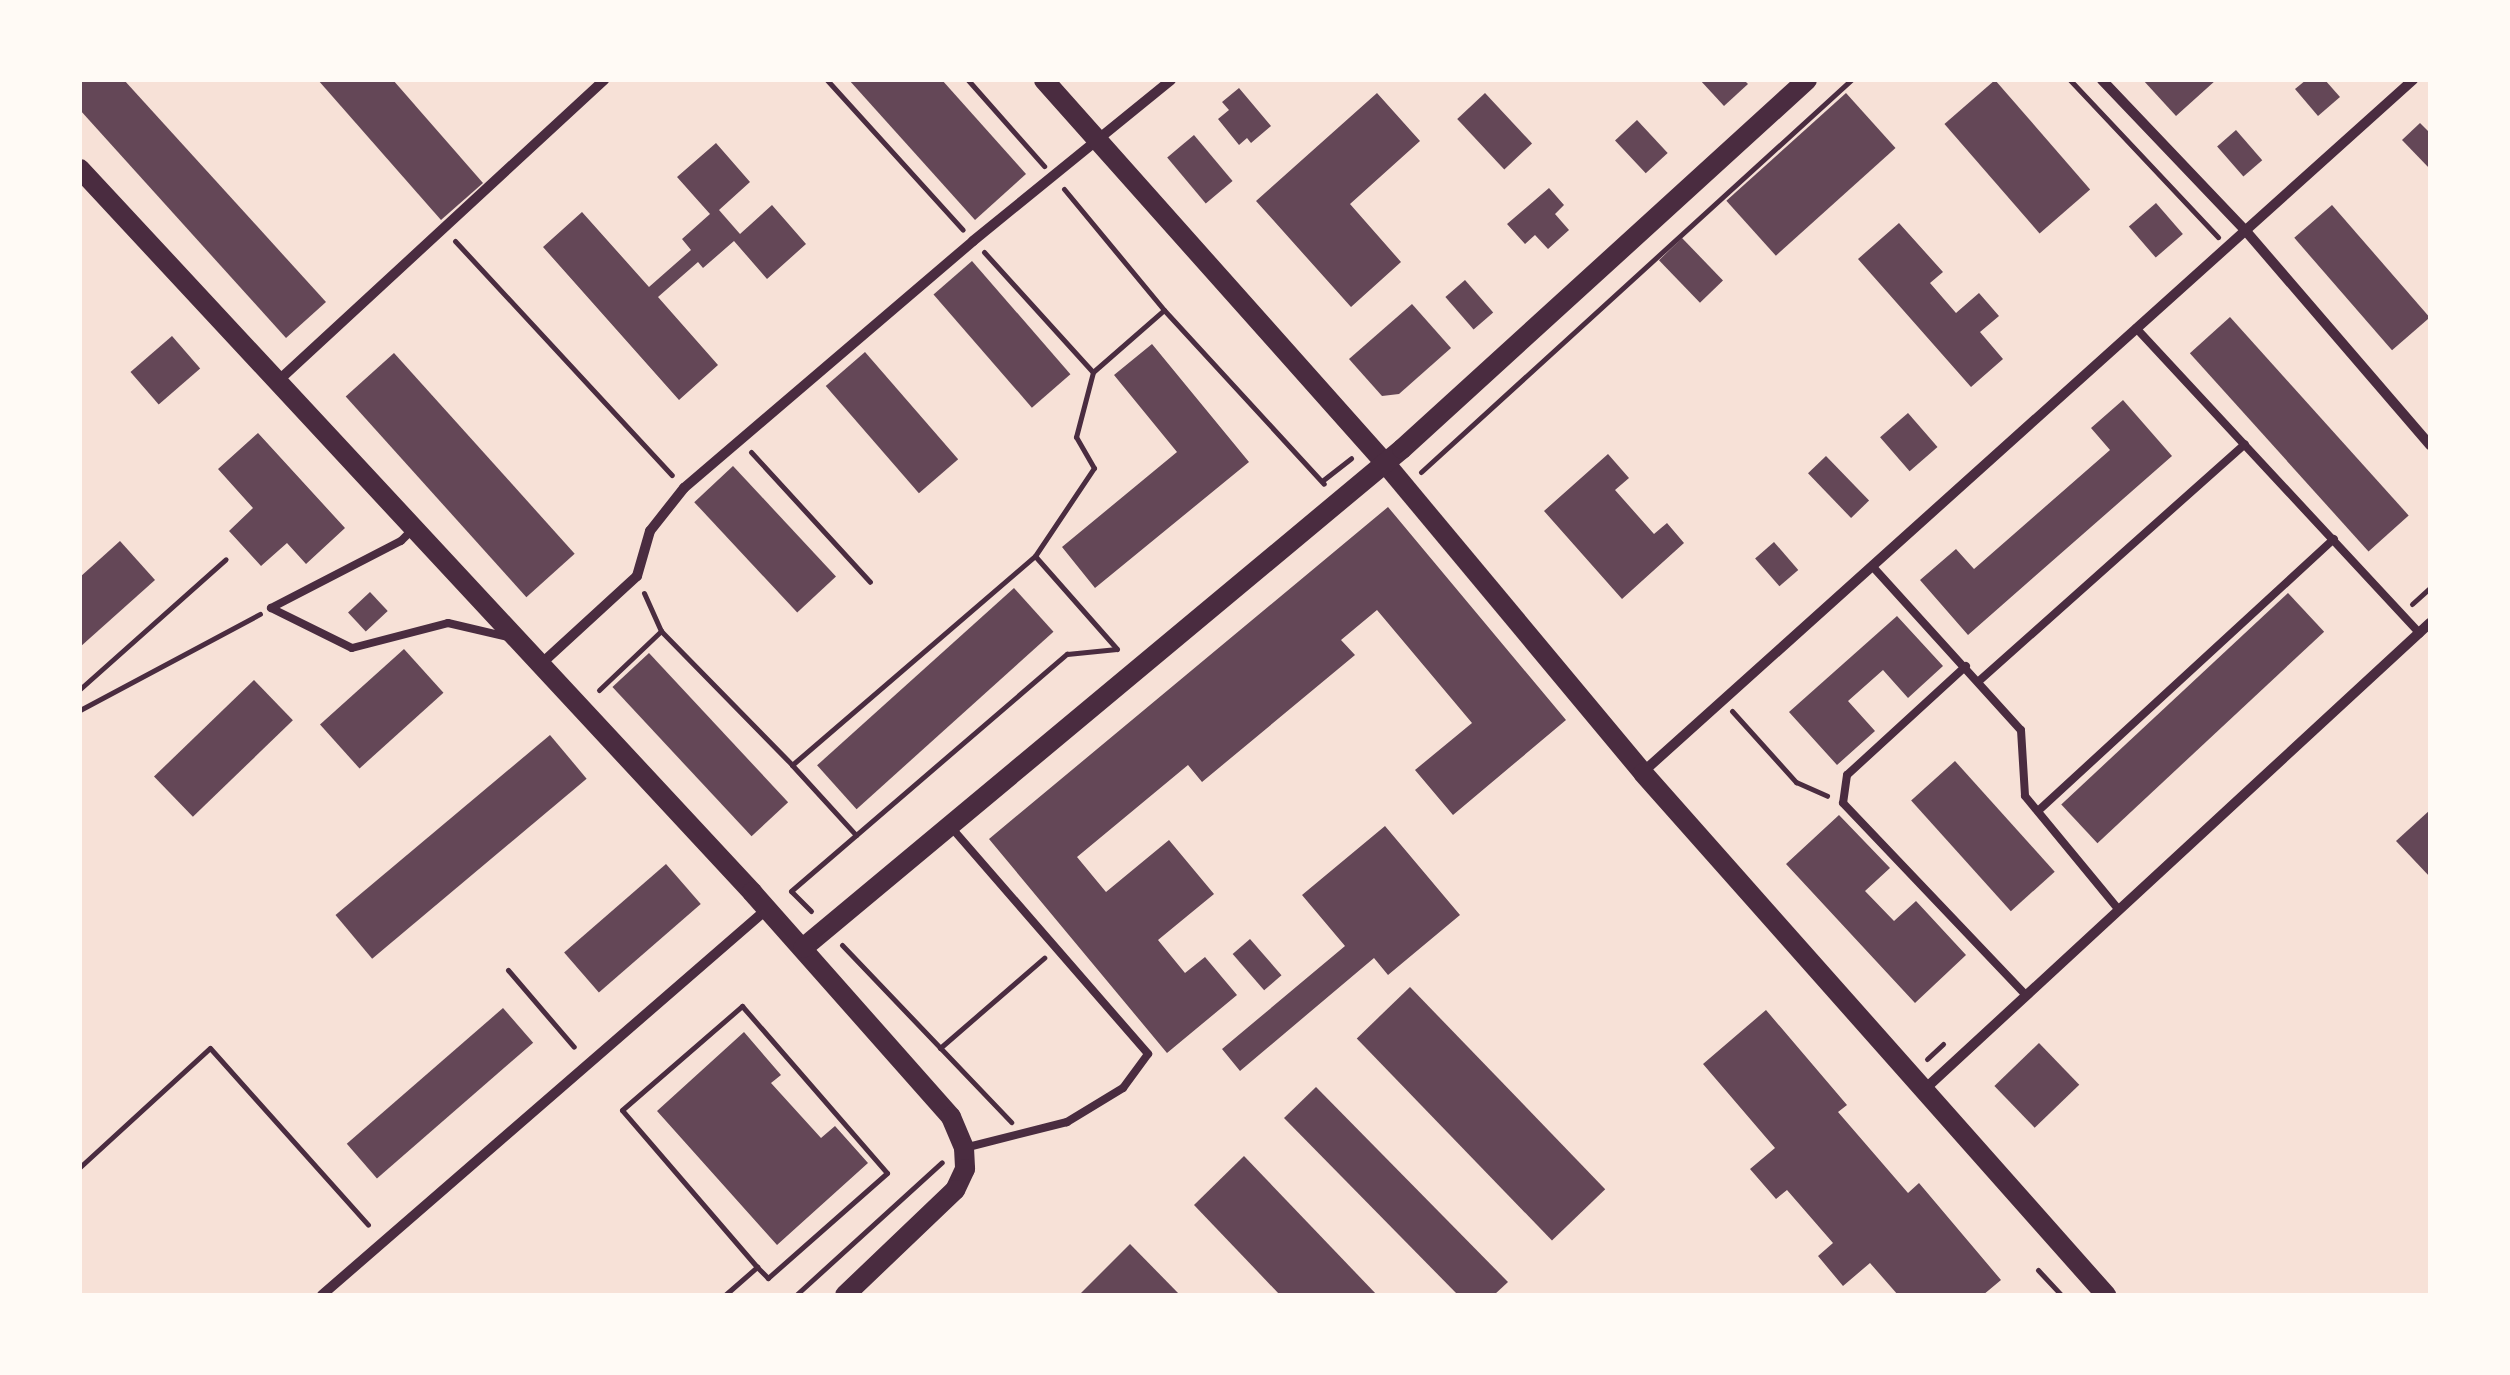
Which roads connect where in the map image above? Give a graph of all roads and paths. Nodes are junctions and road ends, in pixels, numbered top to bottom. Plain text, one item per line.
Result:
1 (604, 80) edge
2 (827, 80) edge
3 (968, 80) edge
4 (1044, 80) edge
5 (1171, 80) edge
6 (1808, 80) edge
7 (1851, 80) edge
8 (2070, 80) edge
9 (2102, 80) edge
10 (2413, 80) edge
11 (1099, 142) junction
12 (80, 170) edge
13 (1055, 178) junction
14 (444, 229) junction
15 (2246, 230) junction
16 (973, 240) junction
17 (2226, 246) junction
18 (1164, 310) junction
19 (2136, 328) junction
20 (1093, 372) junction
21 (278, 381) junction
22 (739, 439) junction
23 (2245, 444) junction
24 (2430, 444) edge
25 (1385, 463) junction
26 (1421, 473) dead end
27 (684, 488) junction
28 (1340, 501) junction
29 (413, 528) junction
30 (2334, 539) junction
31 (1035, 556) junction
32 (226, 559) dead end
33 (1873, 567) junction
34 (637, 576) junction
35 (870, 582) dead end
36 (2430, 588) edge
37 (271, 608) junction
38 (2403, 613) junction
39 (2430, 623) edge
40 (661, 630) junction
41 (2420, 634) junction
42 (519, 640) junction
43 (541, 664) junction
44 (1966, 666) junction
45 (1979, 681) junction
46 (80, 688) edge
47 (599, 690) dead end
48 (1725, 702) junction
49 (80, 710) edge
50 (792, 765) junction
51 (1642, 772) junction
52 (1843, 803) junction
53 (2038, 811) junction
54 (950, 826) junction
55 (856, 835) junction
56 (792, 891) dead end
57 (2118, 908) junction
58 (767, 909) junction
59 (1056, 947) junction
60 (803, 948) junction
61 (820, 966) junction
62 (508, 970) dead end
63 (2026, 995) junction
64 (574, 1047) dead end
65 (940, 1048) junction
66 (1926, 1088) junction
67 (1022, 1133) junction
68 (958, 1151) junction
69 (80, 1166) edge
70 (368, 1225) dead end
71 (757, 1267) junction
72 (2038, 1270) dead end
73 (322, 1295) edge
74 (725, 1295) edge
75 (796, 1295) edge
76 (845, 1295) edge
77 (2061, 1295) edge
78 (2106, 1295) edge

1 - 14 street
2 - 16 path
3 - 13 path
4 - 11 main road
5 - 11 street
6 - 25 main road
7 - 26 path
8 - 17 path
9 - 15 street
10 - 15 street
11 - 13 street
11 - 25 main road
12 - 21 main road
13 - 16 street
13 - 18 path
14 - 21 street
14 - 27 path
15 - 17 street
15 - 24 street
16 - 20 path
16 - 22 street
17 - 19 street
18 - 20 path
18 - 28 path
19 - 23 lane
19 - 33 street
20 - 31 path
21 - 29 main road
22 - 27 street
22 - 35 path
23 - 30 lane
23 - 45 lane
25 - 28 main road
25 - 51 main road
27 - 34 street
28 - 54 main road
29 - 37 lane
29 - 42 main road
30 - 38 lane
30 - 53 lane
31 - 50 path
31 - 55 path
32 - 46 path
33 - 44 lane
33 - 48 street
34 - 40 path
34 - 43 street
36 - 38 path
37 - 42 lane
37 - 49 path
38 - 41 lane
39 - 41 street
40 - 47 path
40 - 50 path
41 - 57 street
42 - 43 main road
43 - 58 main road
44 - 45 lane
44 - 52 lane
45 - 53 lane
48 - 51 street
48 - 52 path
50 - 55 path
51 - 66 main road
52 - 63 lane
53 - 57 lane
54 - 59 lane
54 - 60 main road
55 - 56 path
57 - 63 street
58 - 60 main road
58 - 73 street
59 - 65 path
59 - 67 lane
60 - 61 main road
61 - 65 path
61 - 68 main road
62 - 64 path
63 - 66 street
65 - 67 path
66 - 78 main road
67 - 68 lane
68 - 75 path
68 - 76 main road
69 - 70 path
71 - 71 path
71 - 74 path
72 - 77 path

